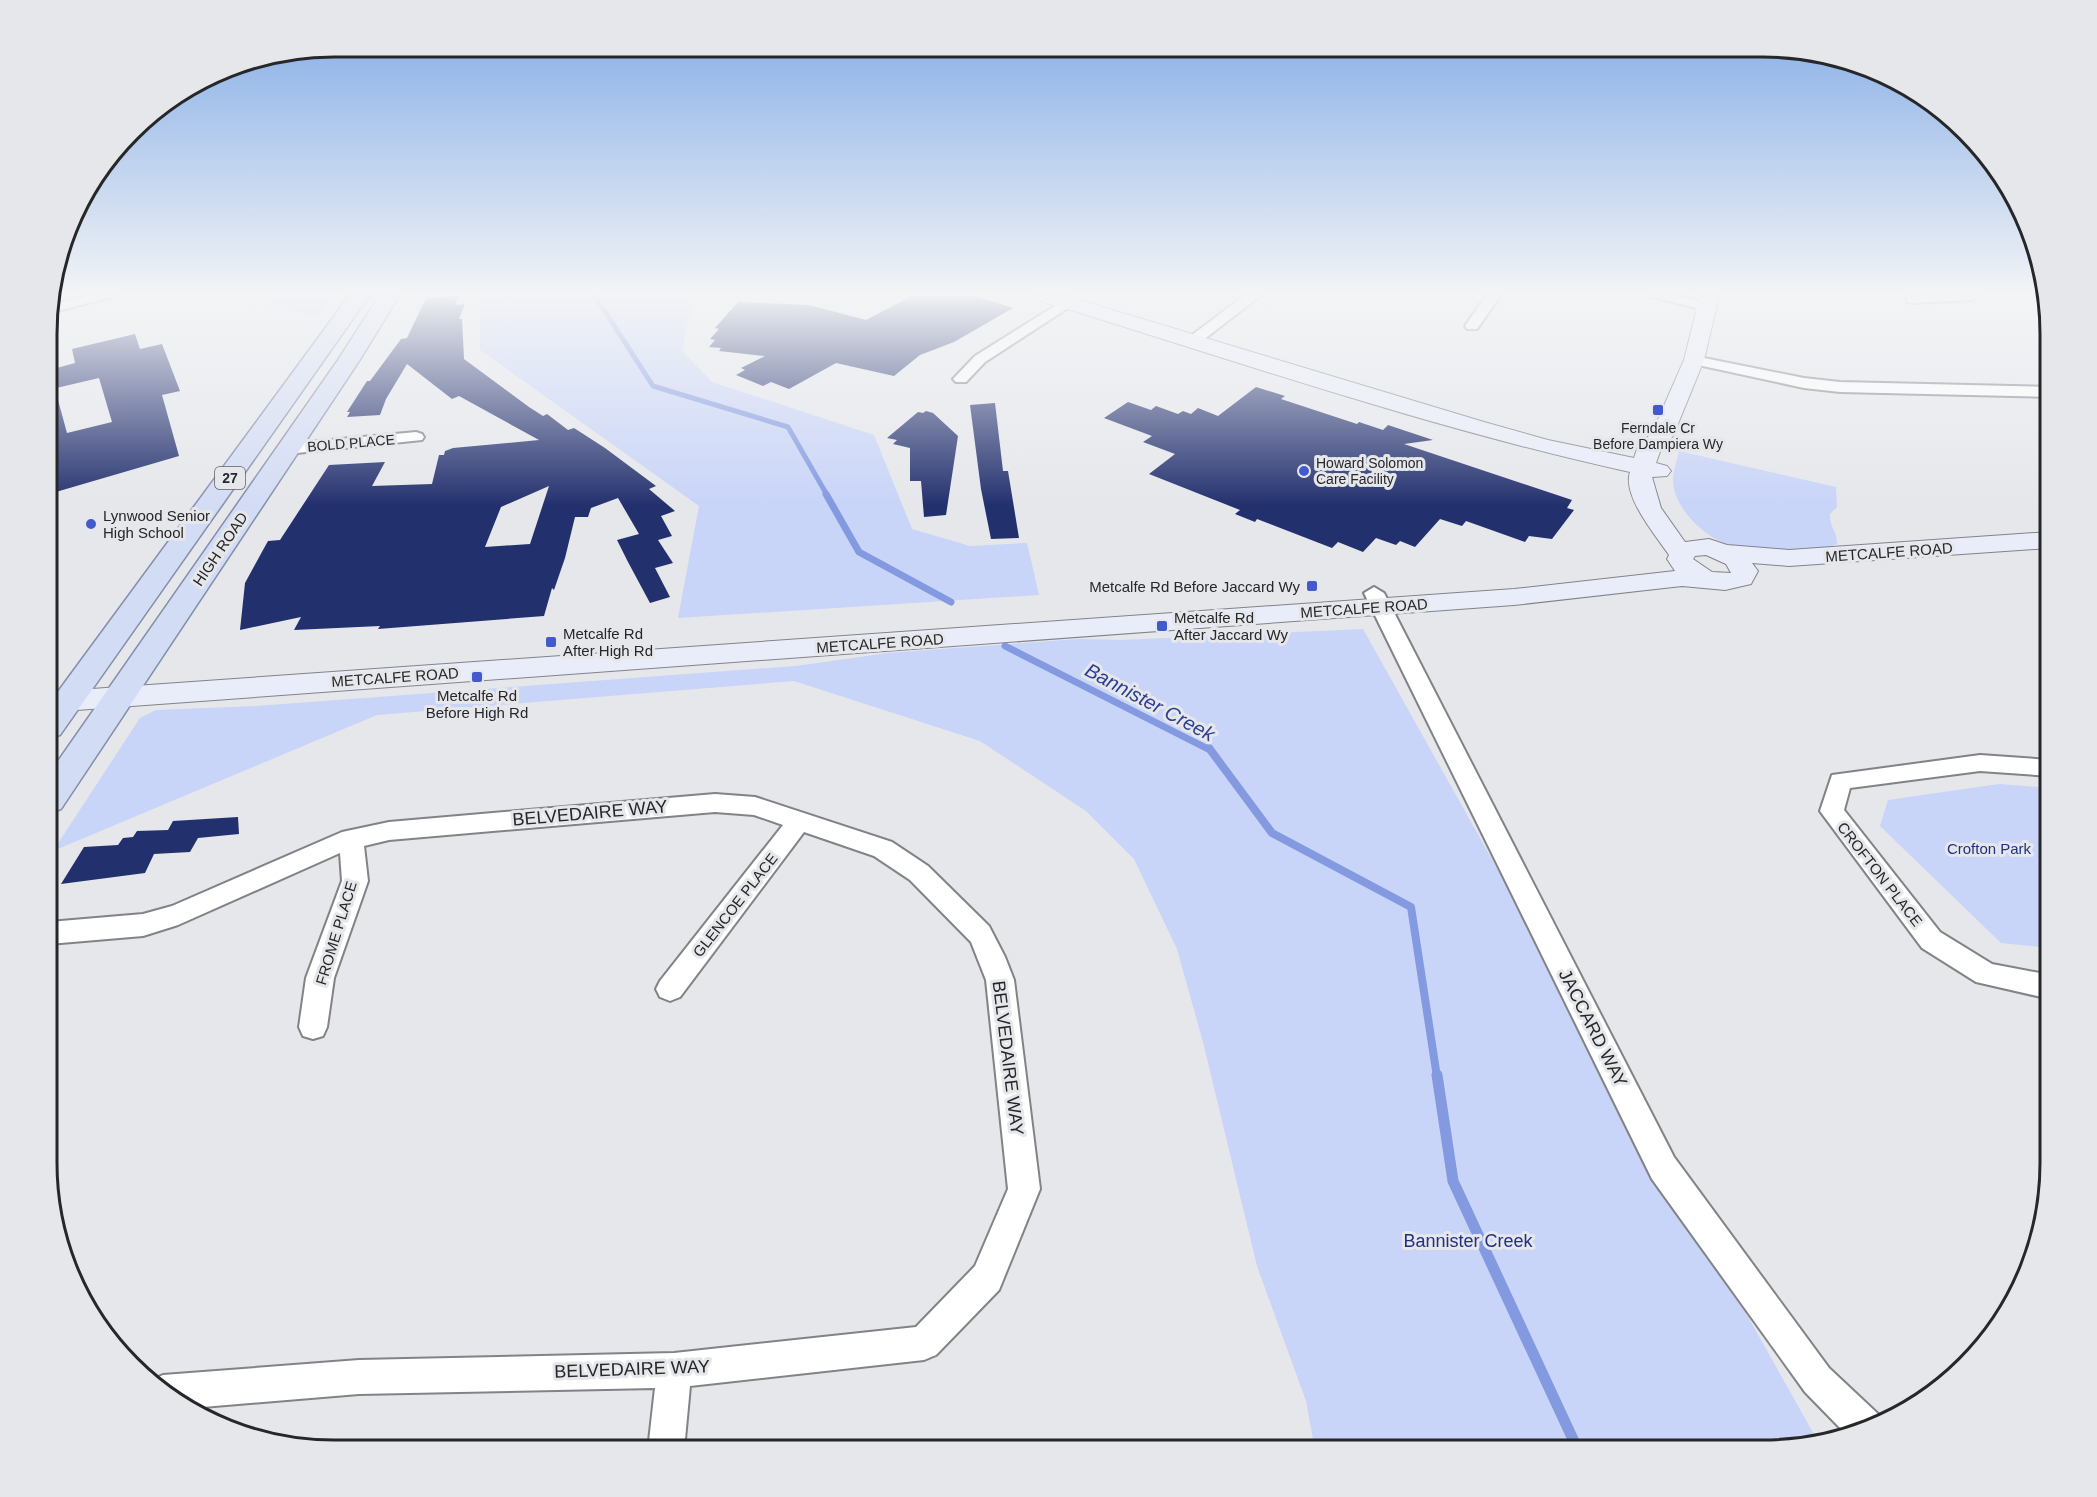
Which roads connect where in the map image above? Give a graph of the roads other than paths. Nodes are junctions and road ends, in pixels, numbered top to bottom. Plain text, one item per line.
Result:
1 (307, 366) edge
2 (345, 366) edge
3 (973, 366) edge
4 (1276, 366) edge
5 (1692, 366) edge
6 (1722, 366) edge
7 (961, 379) dead end
8 (2040, 392) edge
9 (416, 437) dead end
10 (287, 449) junction
11 (1650, 474) junction
12 (2040, 541) edge
13 (2040, 554) edge
14 (1681, 556) junction
15 (1731, 558) junction
16 (1710, 580) junction
17 (1378, 600) junction
18 (124, 687) junction
19 (62, 692) edge
20 (2040, 767) edge
21 (57, 788) edge
22 (800, 820) junction
23 (351, 839) junction
24 (57, 932) edge
25 (2040, 985) edge
26 (670, 989) dead end
27 (313, 1027) dead end
28 (674, 1370) junction
29 (178, 1392) edge
30 (1860, 1422) edge
31 (667, 1440) edge

1 - 19 main road, 27
2 - 10 main road, HIGH ROAD / 27
3 - 7 street
4 - 11 main road
5 - 11 main road
6 - 8 street
9 - 10 street, BOLD PLACE
10 - 18 main road, HIGH ROAD / 27
11 - 14 main road
11 - 15 main road
12 - 15 main road, METCALFE ROAD
13 - 15 main road, METCALFE ROAD
14 - 15 main road, METCALFE ROAD
14 - 16 main road, METCALFE ROAD
14 - 17 main road, METCALFE ROAD
15 - 16 main road, METCALFE ROAD
16 - 17 main road, METCALFE ROAD
17 - 18 main road, METCALFE ROAD
17 - 30 street, JACCARD WAY
18 - 19 main road, METCALFE ROAD
18 - 21 main road, HIGH ROAD / 27
20 - 25 street, CROFTON PLACE
22 - 23 street, BELVEDAIRE WAY
22 - 26 street, GLENCOE PLACE
22 - 28 street, BELVEDAIRE WAY
23 - 24 street, BELVEDAIRE WAY
23 - 27 street, FROME PLACE
28 - 29 street, BELVEDAIRE WAY
28 - 31 street

